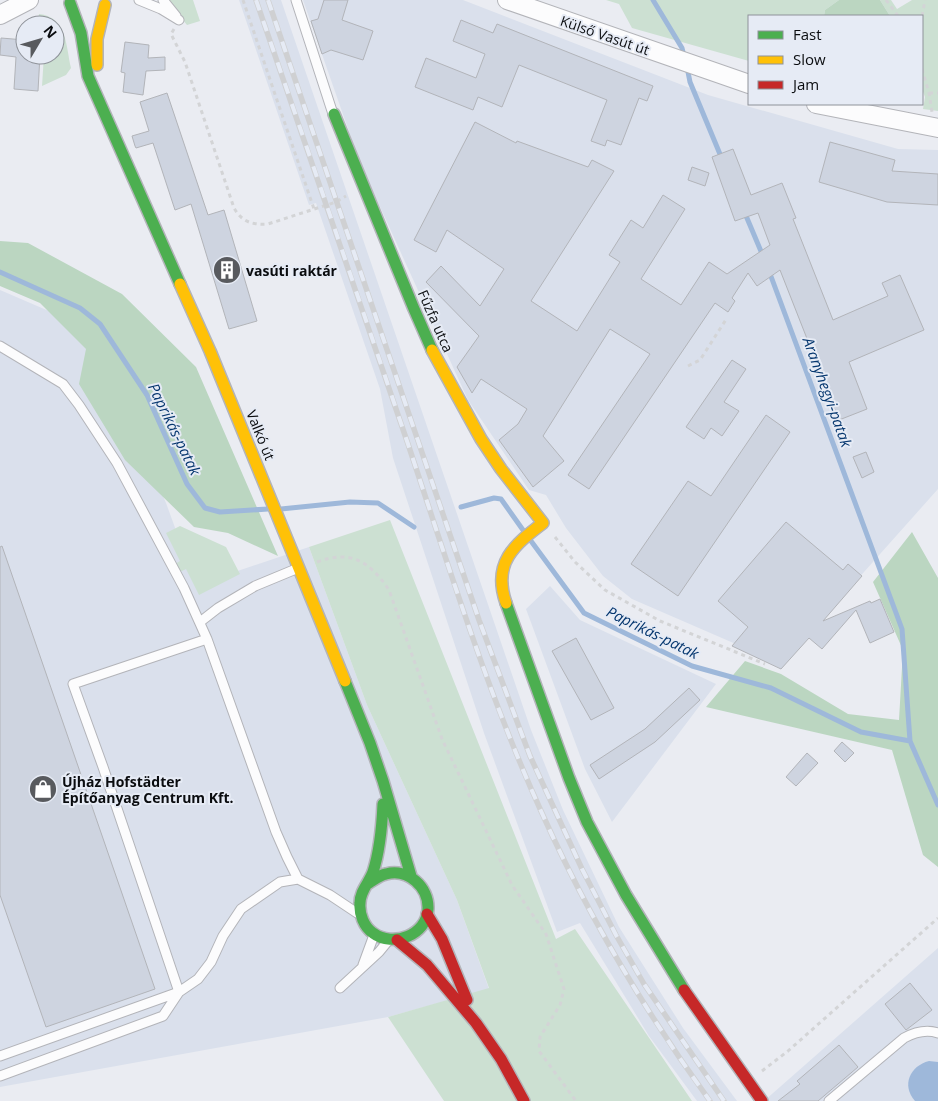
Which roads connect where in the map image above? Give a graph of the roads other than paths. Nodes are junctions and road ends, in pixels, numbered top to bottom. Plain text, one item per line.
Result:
1 (28, 0) edge
2 (139, 0) edge
3 (163, 0) edge
4 (296, 0) edge
5 (507, 0) edge
6 (69, 1) edge
7 (109, 3) edge
8 (0, 15) edge
9 (748, 84) edge
10 (100, 105) junction
11 (821, 105) edge
12 (334, 114) joint
13 (936, 128) edge
14 (0, 346) edge
15 (299, 568) junction
16 (200, 622) junction
17 (207, 639) junction
18 (383, 781) junction
19 (411, 876) junction
20 (298, 879) junction
21 (369, 883) junction
22 (330, 895) junction
23 (353, 895) junction
24 (428, 914) junction
25 (361, 916) junction
26 (374, 935) junction
27 (392, 941) junction
28 (362, 966) junction
29 (340, 988) dead end
30 (179, 992) junction
31 (476, 1023) junction
32 (938, 1033) edge
33 (0, 1056) edge
34 (0, 1076) edge
35 (524, 1101) edge
36 (762, 1101) edge
37 (829, 1101) edge

1 - 8 street
2 - 3 lane
4 - 12 lane
5 - 9 street, Külső Vasút út
6 - 7 street
6 - 10 street, Valkó út
7 - 10 street
10 - 15 street, Valkó út
11 - 13 street
12 - 36 street, Fűzfa utca
14 - 16 lane
15 - 16 lane
15 - 18 street, Valkó út
16 - 17 lane
17 - 20 lane
17 - 30 lane
18 - 19 street, Valkó út
18 - 21 street
19 - 21 street
19 - 24 street
20 - 22 lane
20 - 30 lane
21 - 23 street
22 - 23 lane
22 - 25 lane
23 - 25 street
24 - 27 street
24 - 31 street
25 - 26 street
26 - 27 street
26 - 28 lane
27 - 28 lane
27 - 31 street
28 - 29 lane
30 - 33 lane
30 - 34 lane
31 - 35 street
32 - 37 lane

